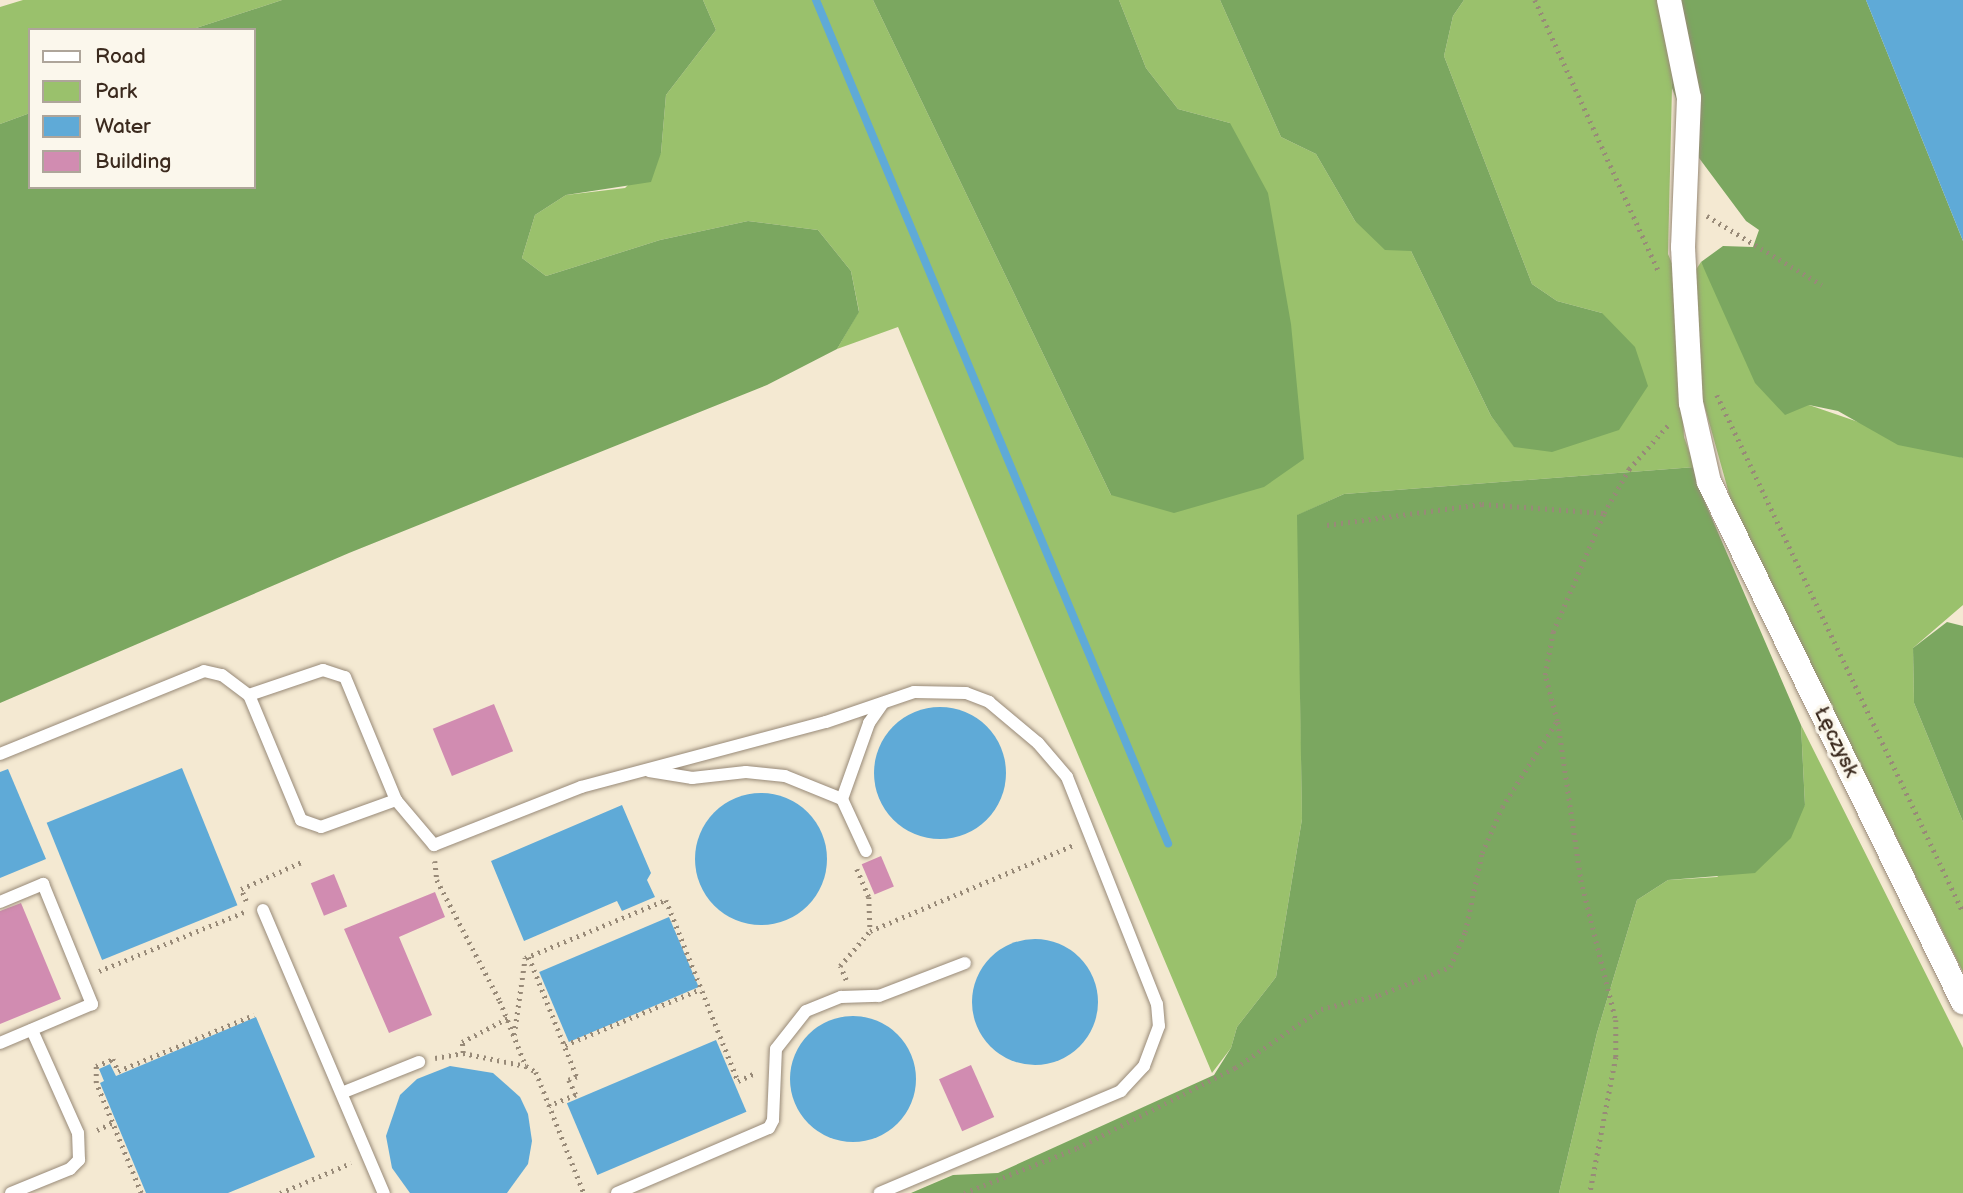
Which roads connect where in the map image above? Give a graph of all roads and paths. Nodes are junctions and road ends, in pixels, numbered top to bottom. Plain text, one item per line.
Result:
1 (1535, 0) edge
2 (1669, 0) edge
3 (1684, 205) junction
4 (1661, 277) dead end
5 (1822, 285) dead end
6 (1715, 391) dead end
7 (1691, 403) junction
8 (1604, 513) junction
9 (1326, 525) dead end
10 (249, 695) junction
11 (884, 703) junction
12 (1557, 721) junction
13 (0, 754) edge
14 (643, 770) junction
15 (842, 799) junction
16 (396, 800) junction
17 (1094, 837) junction
18 (434, 845) junction
19 (866, 851) joint
20 (302, 862) dead end
21 (0, 902) edge
22 (263, 910) dead end
23 (1963, 912) edge
24 (870, 931) junction
25 (529, 957) junction
26 (965, 962) dead end
27 (81, 979) junction
28 (701, 989) junction
29 (852, 996) junction
30 (1963, 1002) edge
31 (254, 1015) dead end
32 (508, 1018) junction
33 (32, 1030) junction
34 (514, 1035) junction
35 (0, 1044) edge
36 (565, 1045) junction
37 (463, 1053) junction
38 (419, 1062) joint
39 (527, 1066) junction
40 (772, 1066) junction
41 (344, 1092) junction
42 (549, 1106) junction
43 (371, 1154) junction
44 (28, 1190) edge
45 (11, 1193) edge
46 (141, 1193) edge
47 (280, 1193) edge
48 (384, 1193) edge
49 (583, 1193) edge
50 (617, 1193) edge
51 (880, 1193) edge
52 (964, 1193) edge
53 (1590, 1193) edge

1 - 4 path
2 - 3 street, Łęczysk
3 - 5 path
3 - 7 street, Łęczysk
6 - 23 path
7 - 8 path
7 - 30 street, Łęczysk
8 - 9 path
8 - 12 path
10 - 13 lane
10 - 16 lane
10 - 16 lane
11 - 14 lane
11 - 15 lane
11 - 17 lane
12 - 52 path
12 - 53 path
14 - 15 lane
14 - 18 lane
15 - 19 lane
16 - 18 lane
17 - 24 path
17 - 51 lane
18 - 32 path
19 - 24 path
20 - 27 path
21 - 27 lane
22 - 41 lane
24 - 29 path
25 - 28 path
25 - 34 path
25 - 36 path
26 - 29 lane
27 - 33 lane
28 - 36 path
28 - 40 path
29 - 40 lane
31 - 46 path
32 - 34 path
32 - 37 path
33 - 35 lane
33 - 44 lane
34 - 39 path
36 - 42 path
37 - 38 path
37 - 39 path
38 - 41 lane
39 - 42 path
40 - 50 lane
41 - 43 lane
42 - 49 path
43 - 47 path
43 - 48 lane
44 - 45 lane

